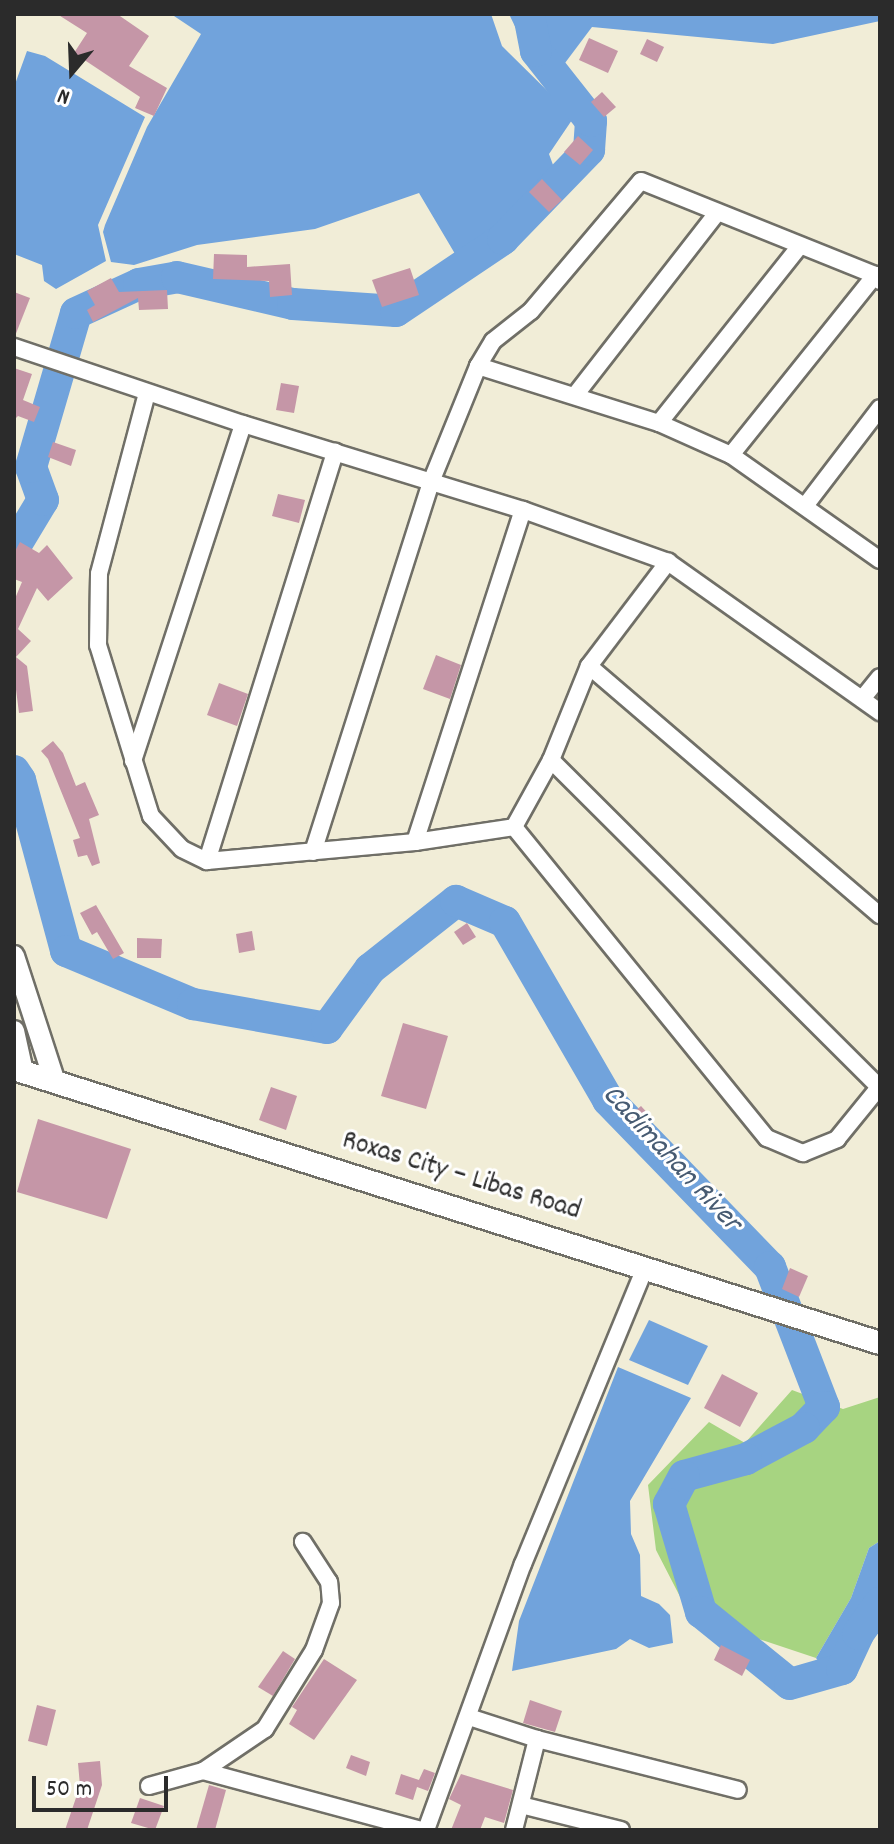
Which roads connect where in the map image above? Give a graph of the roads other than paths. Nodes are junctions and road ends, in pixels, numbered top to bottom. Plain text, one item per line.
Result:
1 (717, 213) junction
2 (800, 246) junction
3 (877, 278) edge
4 (14, 347) edge
5 (478, 366) junction
6 (147, 393) junction
7 (576, 394) junction
8 (880, 408) edge
9 (659, 423) junction
10 (243, 424) junction
11 (335, 452) junction
12 (731, 455) junction
13 (431, 482) junction
14 (805, 506) junction
15 (523, 510) junction
16 (878, 554) edge
17 (668, 562) junction
18 (589, 666) junction
19 (880, 677) edge
20 (862, 699) junction
21 (880, 712) edge
22 (551, 760) junction
23 (133, 762) junction
24 (514, 827) junction
25 (415, 842) junction
26 (313, 852) junction
27 (207, 861) junction
28 (880, 915) edge
29 (14, 956) edge
30 (14, 1031) edge
31 (19, 1070) edge
32 (55, 1082) junction
33 (880, 1087) edge
34 (646, 1266) junction
35 (880, 1343) edge
36 (303, 1542) dead end
37 (469, 1717) junction
38 (537, 1739) junction
39 (203, 1771) junction
40 (149, 1786) dead end
41 (738, 1790) dead end
42 (521, 1805) junction
43 (424, 1830) edge
44 (514, 1830) edge
45 (621, 1830) edge

1 - 2 street
1 - 5 street
1 - 7 street
2 - 3 street
2 - 9 street
3 - 12 street
4 - 6 street
5 - 7 street
5 - 13 street
6 - 10 street
6 - 23 street
7 - 9 street
8 - 14 street
9 - 12 street
10 - 11 street
10 - 23 street
11 - 13 street
11 - 27 street
12 - 14 street
13 - 15 street
13 - 26 street
14 - 16 street
15 - 17 street
15 - 25 street
17 - 18 street
17 - 20 street
18 - 22 street
18 - 28 street
19 - 20 street
20 - 21 street
22 - 24 street
22 - 33 street
23 - 27 street
24 - 25 street
24 - 33 street
25 - 26 street
26 - 27 street
29 - 32 street
30 - 31 street
31 - 32 main road, Roxas City – Libas Road
32 - 34 main road, Roxas City – Libas Road
34 - 35 main road, Roxas City – Libas Road
34 - 37 street
36 - 39 street
37 - 38 street
37 - 43 street
38 - 41 street
38 - 42 street
39 - 40 street
39 - 43 street
42 - 44 street
42 - 45 street

